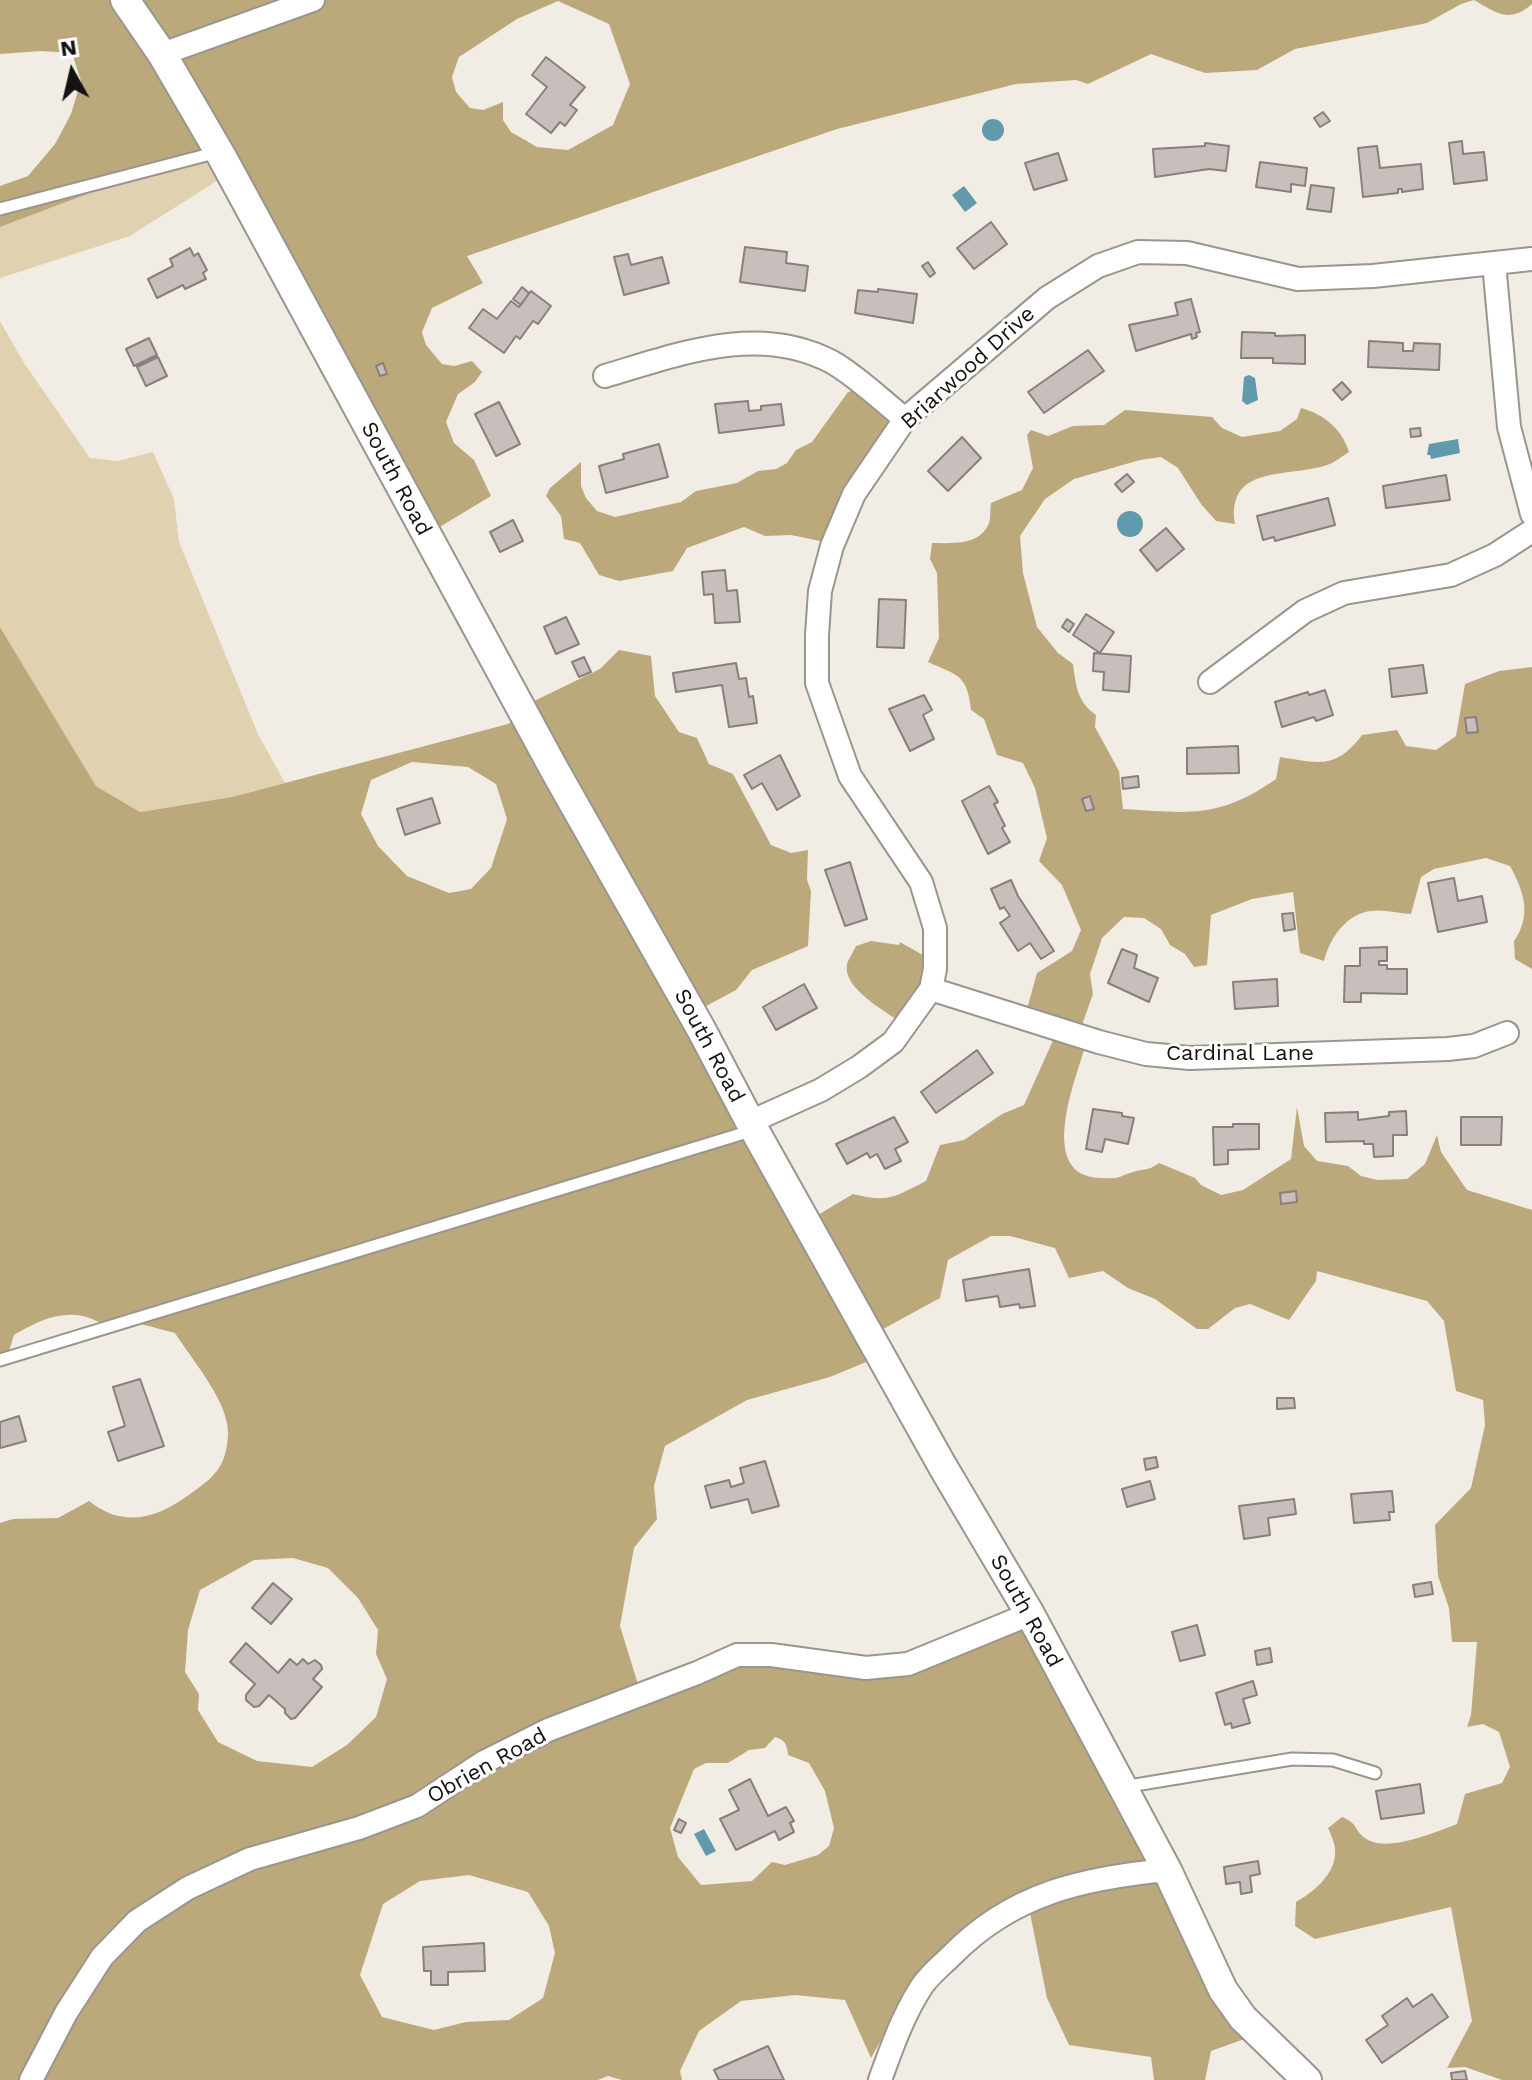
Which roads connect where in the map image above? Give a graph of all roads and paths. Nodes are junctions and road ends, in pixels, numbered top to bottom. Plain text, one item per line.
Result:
1 (125, 0) edge
2 (313, 0) edge
3 (162, 54) junction
4 (219, 152) junction
5 (0, 209) edge
6 (1532, 259) edge
7 (1494, 263) junction
8 (605, 376) dead end
9 (905, 419) junction
10 (1532, 514) edge
11 (1532, 531) edge
12 (1210, 682) dead end
13 (931, 989) junction
14 (1507, 1033) dead end
15 (752, 1126) junction
16 (0, 1360) edge
17 (1030, 1614) junction
18 (1375, 1773) dead end
19 (1123, 1787) junction
20 (1167, 1870) junction
21 (31, 2080) edge
22 (880, 2080) edge
23 (1307, 2080) edge

1 - 3 street, South Road
2 - 3 street
3 - 4 street, South Road
4 - 5 lane
4 - 15 street, South Road
6 - 7 street, Briarwood Drive
7 - 9 street, Briarwood Drive
7 - 10 street
8 - 9 street
9 - 13 street, Briarwood Drive
11 - 12 street
13 - 14 street, Cardinal Lane
13 - 15 street
15 - 16 lane
15 - 17 street, South Road
17 - 19 street, South Road
17 - 21 street, Obrien Road
18 - 19 lane
19 - 20 street, South Road
20 - 22 street
20 - 23 street, South Road

